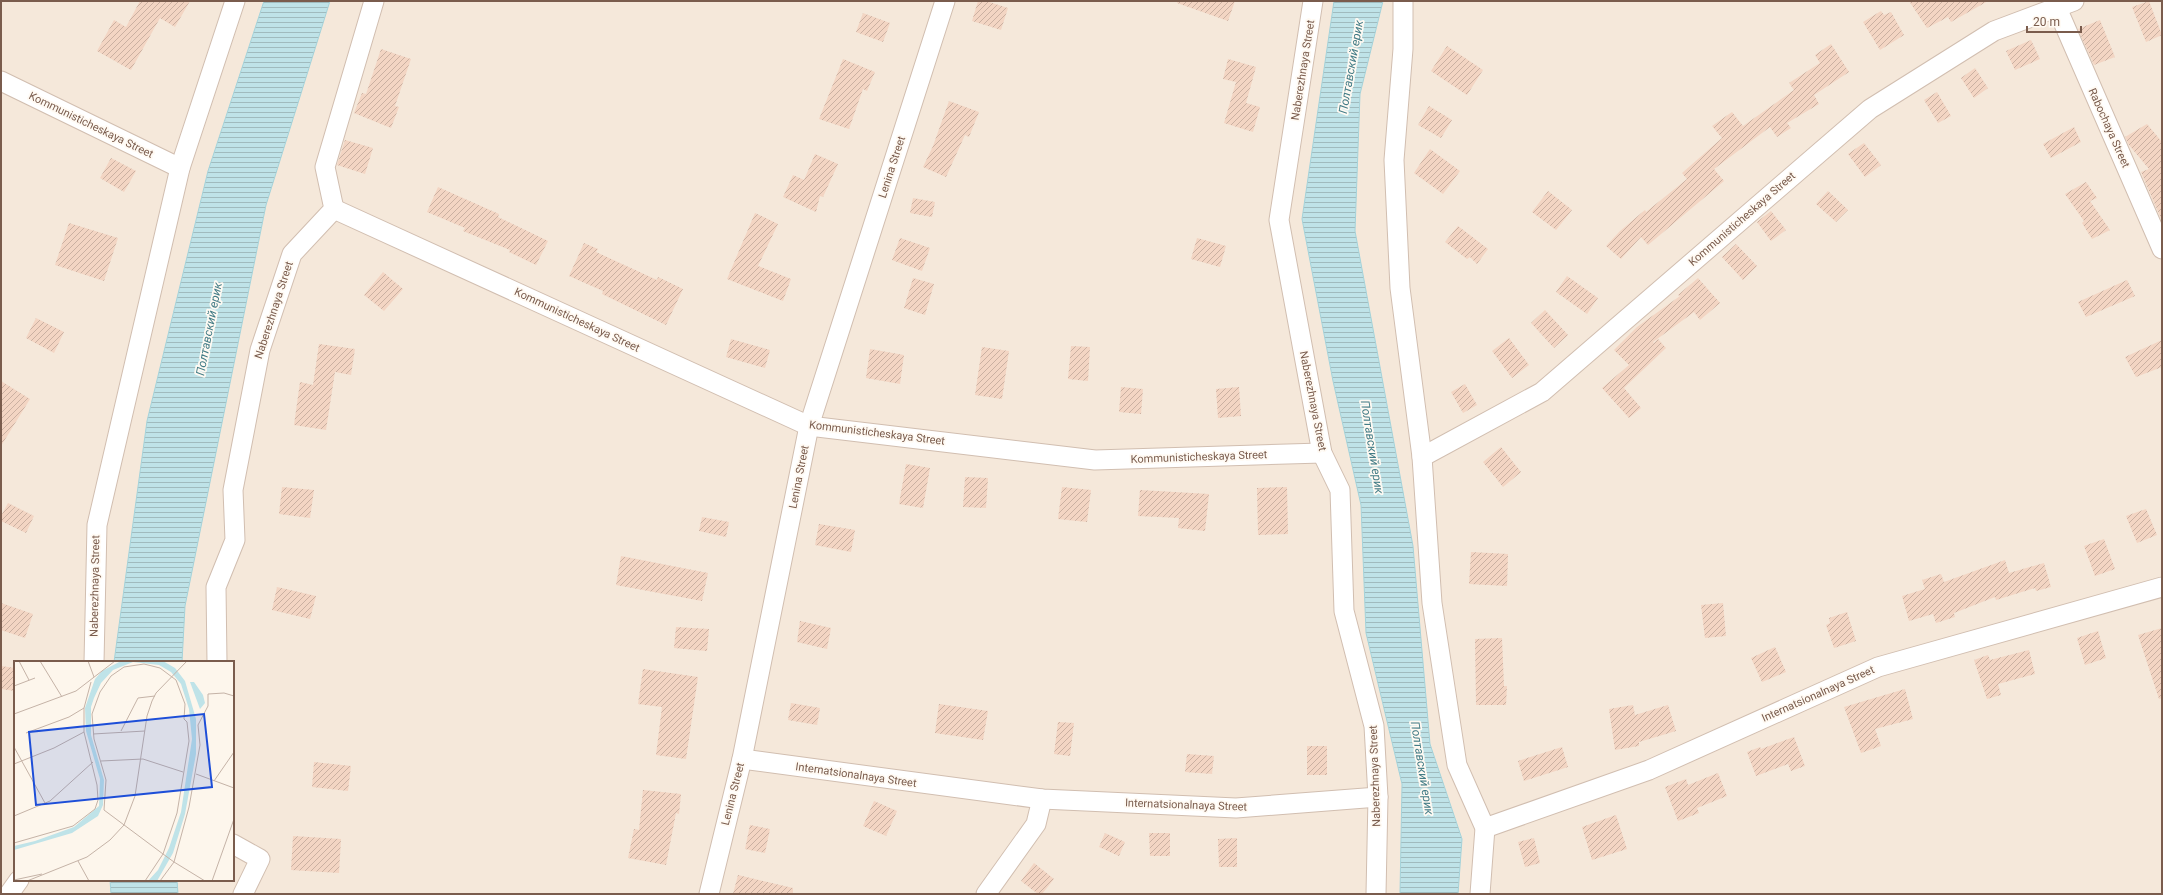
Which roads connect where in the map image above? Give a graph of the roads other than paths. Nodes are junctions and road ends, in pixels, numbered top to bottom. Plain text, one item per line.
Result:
1 (235, 1) edge
2 (374, 1) edge
3 (945, 1) edge
4 (1313, 1) edge
5 (1403, 1) edge
6 (2074, 1) edge
7 (2057, 8) junction
8 (1, 81) edge
9 (180, 168) junction
10 (334, 209) junction
11 (2162, 249) edge
12 (809, 426) junction
13 (1322, 453) junction
14 (1422, 457) junction
15 (2162, 587) edge
16 (94, 661) edge
17 (217, 661) edge
18 (742, 759) junction
19 (1378, 797) junction
20 (1042, 799) junction
21 (1485, 828) junction
22 (234, 845) edge
23 (18, 881) edge
24 (9, 894) edge
25 (243, 894) edge
26 (709, 894) edge
27 (986, 894) edge
28 (1376, 894) edge
29 (1480, 894) edge

1 - 9 street, Naberezhnaya Street
2 - 10 street
3 - 12 street, Lenina Street
4 - 13 street, Naberezhnaya Street
5 - 14 street
6 - 7 street, Kommunisticheskaya Street
7 - 11 street, Rabochaya Street
7 - 14 street, Kommunisticheskaya Street
8 - 9 street, Kommunisticheskaya Street
9 - 16 street, Naberezhnaya Street
10 - 12 street, Kommunisticheskaya Street
10 - 17 street, Naberezhnaya Street
12 - 13 street, Kommunisticheskaya Street
12 - 18 street, Lenina Street
13 - 19 street, Naberezhnaya Street
14 - 21 street
15 - 21 street, Internatsionalnaya Street
18 - 20 street, Internatsionalnaya Street
18 - 26 street, Lenina Street
19 - 20 street, Internatsionalnaya Street
19 - 28 street, Naberezhnaya Street
20 - 27 street
21 - 29 street
22 - 25 street
23 - 24 street

